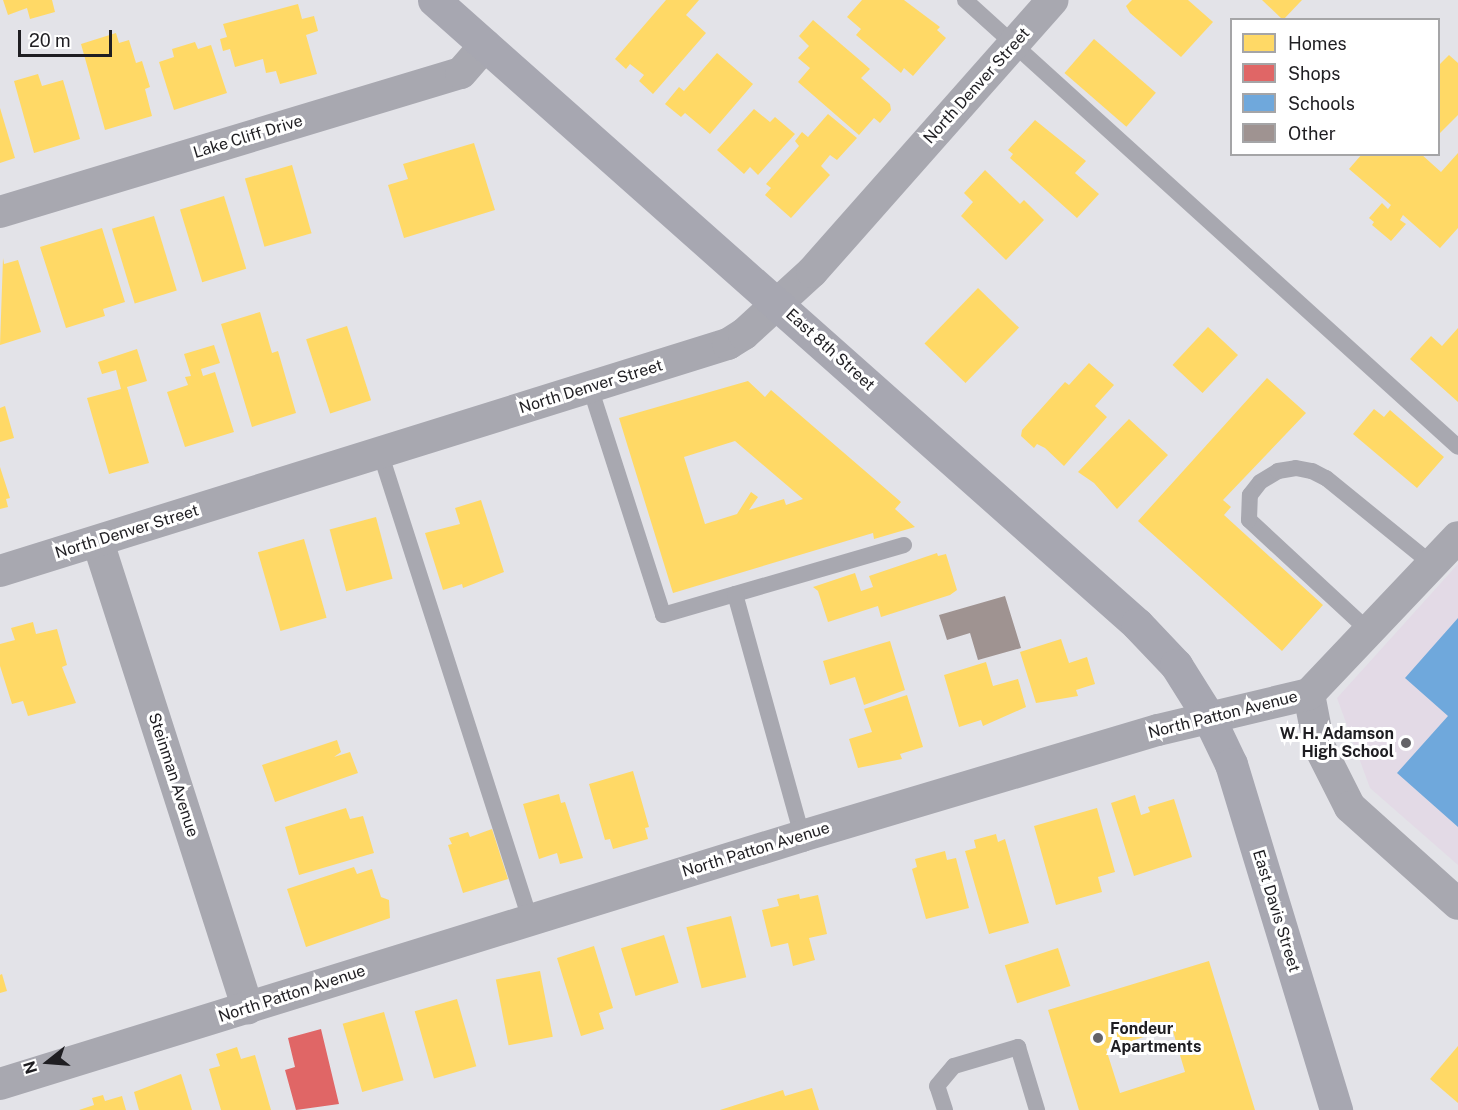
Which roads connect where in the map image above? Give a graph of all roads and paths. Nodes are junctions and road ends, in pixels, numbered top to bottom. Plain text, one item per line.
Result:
1 (434, 0) edge
2 (965, 0) edge
3 (1053, 0) edge
4 (1014, 43) junction
5 (485, 45) junction
6 (0, 212) edge
7 (779, 305) junction
8 (591, 387) junction
9 (1458, 447) edge
10 (380, 452) junction
11 (1458, 537) edge
12 (98, 542) junction
13 (904, 545) dead end
14 (1433, 565) junction
15 (0, 571) edge
16 (735, 594) junction
17 (1370, 632) junction
18 (1309, 694) junction
19 (1208, 716) junction
20 (802, 836) junction
21 (1458, 904) edge
22 (530, 918) junction
23 (248, 1009) junction
24 (0, 1084) edge
25 (945, 1110) edge
26 (1037, 1110) edge
27 (1336, 1110) edge

1 - 5 main road, East 8th Street
2 - 4 lane
3 - 4 street, North Denver Street
4 - 7 street, North Denver Street
4 - 9 lane
5 - 6 street, Lake Cliff Drive
5 - 7 main road, East 8th Street
7 - 8 street, North Denver Street
7 - 19 main road, East 8th Street
8 - 10 street, North Denver Street
8 - 16 lane
10 - 12 street, North Denver Street
10 - 22 lane
11 - 14 street, North Patton Avenue
12 - 15 street, North Denver Street
12 - 23 street, Steinman Avenue
13 - 16 lane
14 - 17 street, North Patton Avenue
14 - 17 lane
16 - 20 lane
17 - 18 street, North Patton Avenue
18 - 19 street, North Patton Avenue
18 - 21 street
19 - 20 street, North Patton Avenue
19 - 27 main road, East Davis Street
20 - 22 street, North Patton Avenue
22 - 23 street, North Patton Avenue
23 - 24 street, North Patton Avenue
25 - 26 lane

